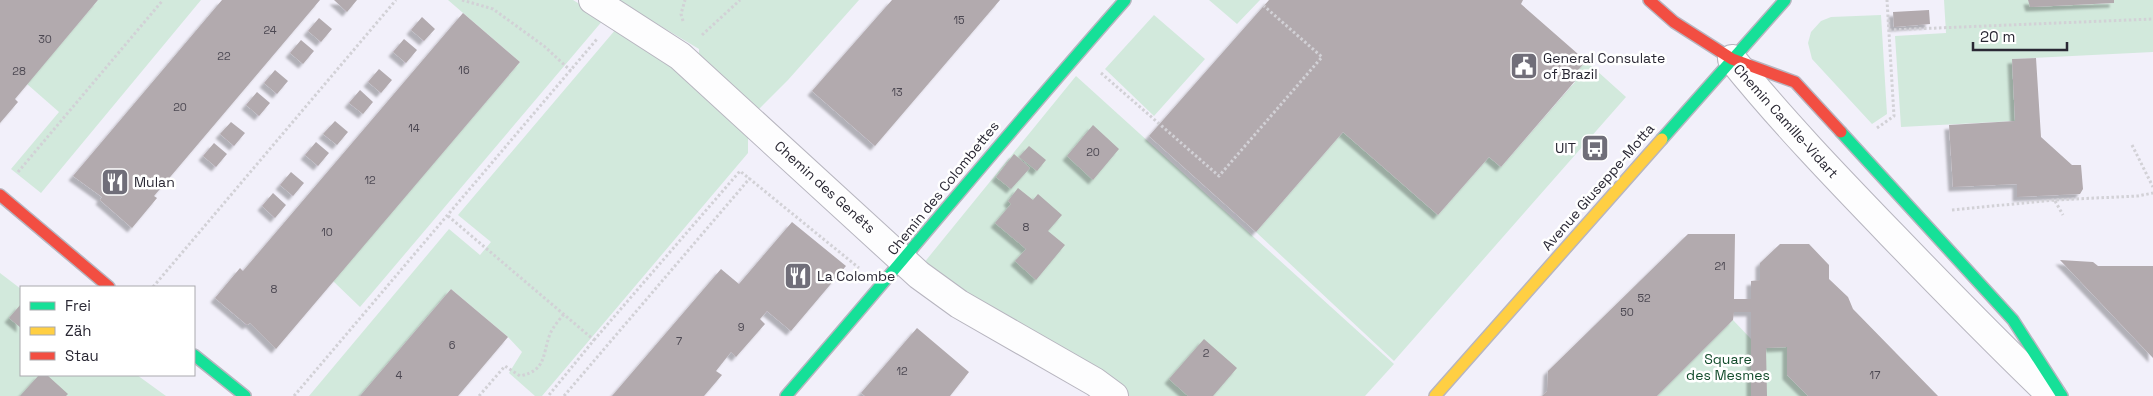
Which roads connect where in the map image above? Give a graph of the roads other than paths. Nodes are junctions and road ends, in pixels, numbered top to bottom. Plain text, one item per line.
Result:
1 (593, 0) edge
2 (1649, 0) edge
3 (1786, 0) edge
4 (1121, 4) edge
5 (1732, 60) junction
6 (0, 195) edge
7 (905, 260) junction
8 (108, 286) edge
9 (195, 356) edge
10 (246, 396) edge
11 (786, 396) edge
12 (1114, 396) edge
13 (1435, 396) edge
14 (2052, 396) edge
15 (2062, 396) edge

1 - 7 street, Chemin des Genêts
2 - 5 street
3 - 5 street, Avenue Giuseppe-Motta
4 - 7 street, Chemin des Colombettes
5 - 13 street, Avenue Giuseppe-Motta
5 - 14 street, Chemin Camille-Vidart
5 - 15 street, Chemin Camille-Vidart
6 - 8 street
7 - 11 street, Chemin des Colombettes
7 - 12 street, Chemin des Genêts
9 - 10 street

